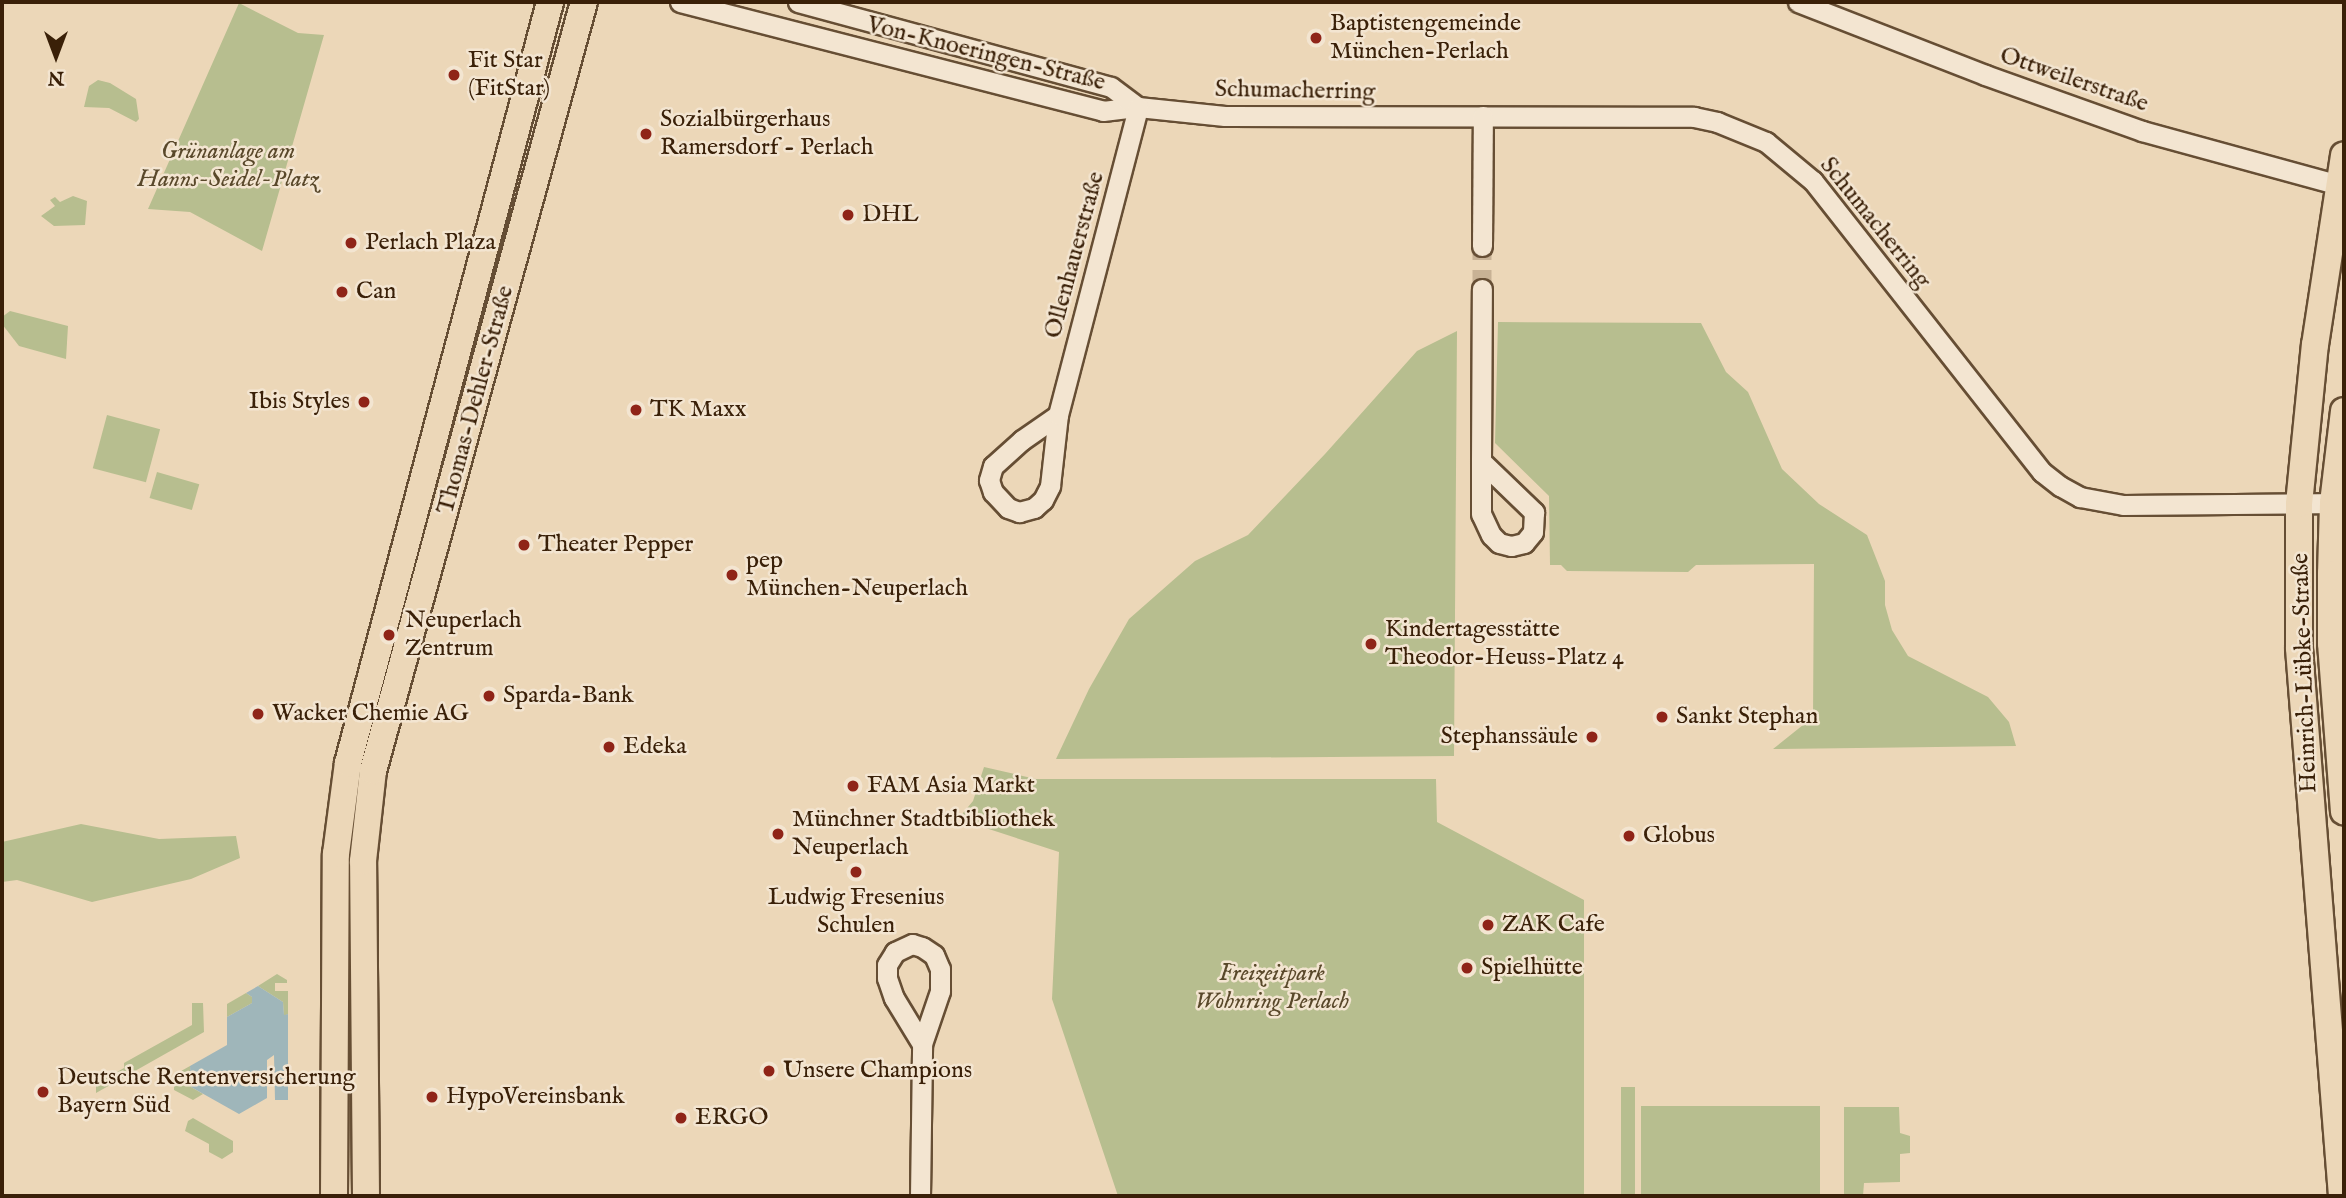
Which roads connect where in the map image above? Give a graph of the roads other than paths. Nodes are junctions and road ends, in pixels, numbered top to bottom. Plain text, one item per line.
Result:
1 (550, 2) edge
2 (584, 2) edge
3 (680, 2) edge
4 (798, 2) edge
5 (1798, 2) edge
6 (1138, 107) junction
7 (1483, 116) junction
8 (2344, 155) edge
9 (2340, 185) junction
10 (1482, 246) tunnel mouth
11 (1482, 289) tunnel mouth
12 (2344, 411) edge
13 (1058, 415) junction
14 (1481, 461) dead end
15 (2339, 503) edge
16 (2299, 504) junction
17 (361, 706) junction
18 (389, 717) junction
19 (2344, 811) edge
20 (922, 1044) dead end
21 (2339, 1195) edge
22 (334, 1196) edge
23 (366, 1196) edge
24 (920, 1196) edge

1 - 17 main road, Thomas-Dehler-Straße
2 - 18 main road, Thomas-Dehler-Straße
3 - 6 street, Von-Knoeringen-Straße
4 - 6 street, Von-Knoeringen-Straße
5 - 9 street, Ottweilerstraße
6 - 7 street, Schumacherring
6 - 13 street, Ollenhauerstraße
7 - 10 street
7 - 16 street, Schumacherring
8 - 9 main road, Heinrich-Lübke-Straße
9 - 16 main road, Heinrich-Lübke-Straße
11 - 14 street
12 - 15 main road, Heinrich-Lübke-Straße
13 - 13 street, Ollenhauerstraße
15 - 16 street, Schumacherring
15 - 19 main road, Heinrich-Lübke-Straße
16 - 21 main road, Heinrich-Lübke-Straße
17 - 18 main road
17 - 22 main road, Thomas-Dehler-Straße
18 - 23 main road, Thomas-Dehler-Straße
20 - 24 street

